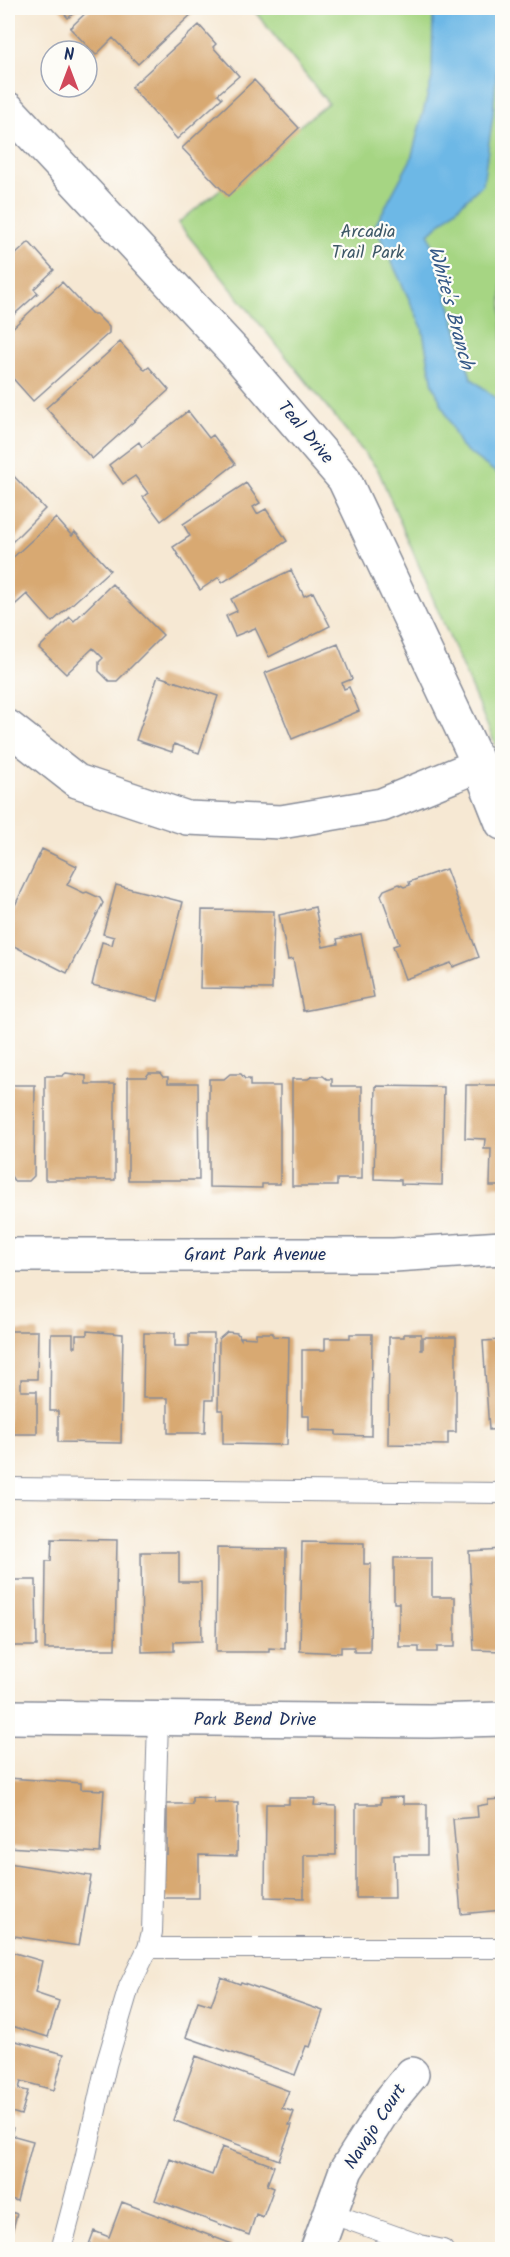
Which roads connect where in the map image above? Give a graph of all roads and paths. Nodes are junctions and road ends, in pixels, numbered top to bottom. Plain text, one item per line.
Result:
1 (8, 110) edge
2 (8, 727) edge
3 (479, 765) junction
4 (502, 823) edge
5 (502, 1248) edge
6 (8, 1255) edge
7 (8, 1488) edge
8 (502, 1494) edge
9 (8, 1718) edge
10 (158, 1719) junction
11 (502, 1719) edge
12 (148, 1948) junction
13 (502, 1948) edge
14 (411, 2074) dead end
15 (330, 2213) junction
16 (61, 2250) edge
17 (317, 2250) edge
18 (443, 2250) edge

1 - 3 street, Teal Drive
2 - 3 street
3 - 4 street, Teal Drive
5 - 6 street, Grant Park Avenue
7 - 8 lane
9 - 10 street, Park Bend Drive
10 - 11 street, Park Bend Drive
10 - 12 lane
12 - 13 lane
12 - 16 lane
14 - 15 street, Navajo Court
15 - 17 street, Navajo Court
15 - 18 lane

